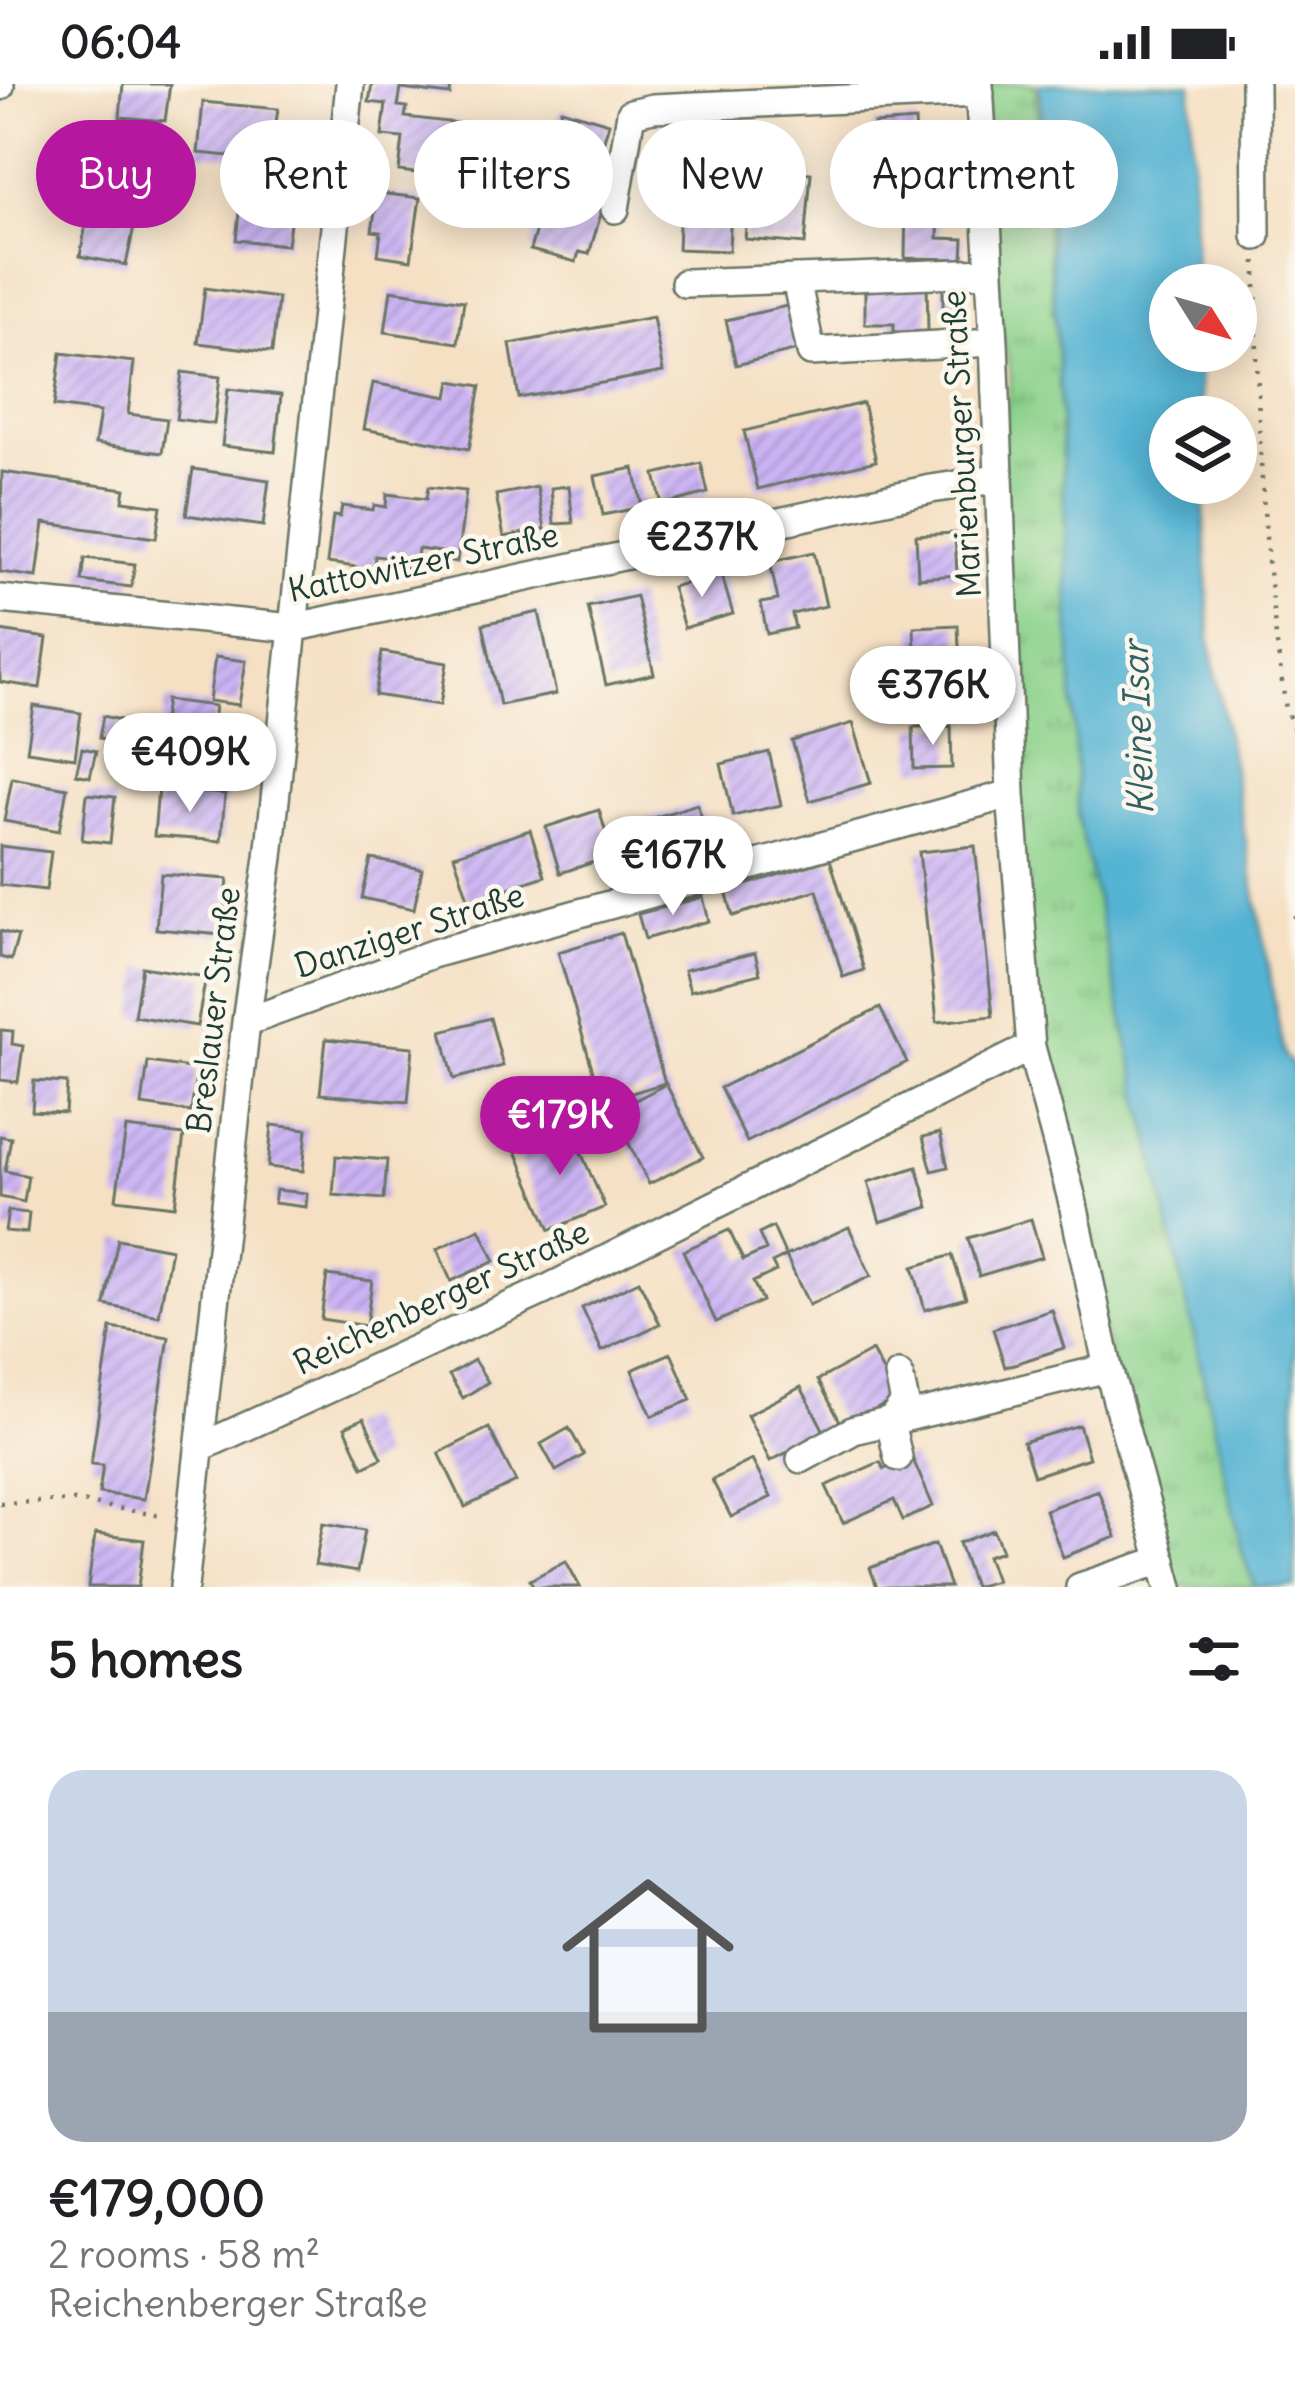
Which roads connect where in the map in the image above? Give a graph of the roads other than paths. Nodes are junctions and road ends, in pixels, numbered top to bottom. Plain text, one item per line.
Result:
1 (350, 84) edge
2 (1256, 84) edge
3 (980, 89) edge
4 (615, 209) dead end
5 (1256, 236) road end
6 (989, 272) junction
7 (796, 279) junction
8 (685, 283) dead end
9 (994, 342) junction
10 (996, 479) junction
11 (0, 599) edge
12 (292, 628) junction
13 (1011, 794) junction
14 (246, 1022) junction
15 (1031, 1046) junction
16 (1108, 1367) junction
17 (899, 1375) dead end
18 (890, 1422) junction
19 (201, 1447) junction
20 (898, 1457) dead end
21 (801, 1459) dead end
22 (1165, 1574) edge
23 (184, 1587) edge
24 (1080, 1587) edge

1 - 12 street, Breslauer Straße
2 - 5 street
3 - 4 street
3 - 6 street, Marienburger Straße
6 - 7 street
6 - 9 street, Marienburger Straße
7 - 8 street
7 - 9 street
9 - 10 street, Marienburger Straße
10 - 12 street, Kattowitzer Straße
10 - 13 street, Marienburger Straße
11 - 12 street, Kattowitzer Straße
12 - 14 street, Breslauer Straße
13 - 14 street, Danziger Straße
13 - 15 street, Marienburger Straße
14 - 19 street, Breslauer Straße
15 - 16 street, Marienburger Straße
15 - 19 street, Reichenberger Straße
16 - 18 street
16 - 22 street, Marienburger Straße
17 - 18 street
18 - 20 street
18 - 21 street
19 - 23 street, Breslauer Straße
22 - 24 street

